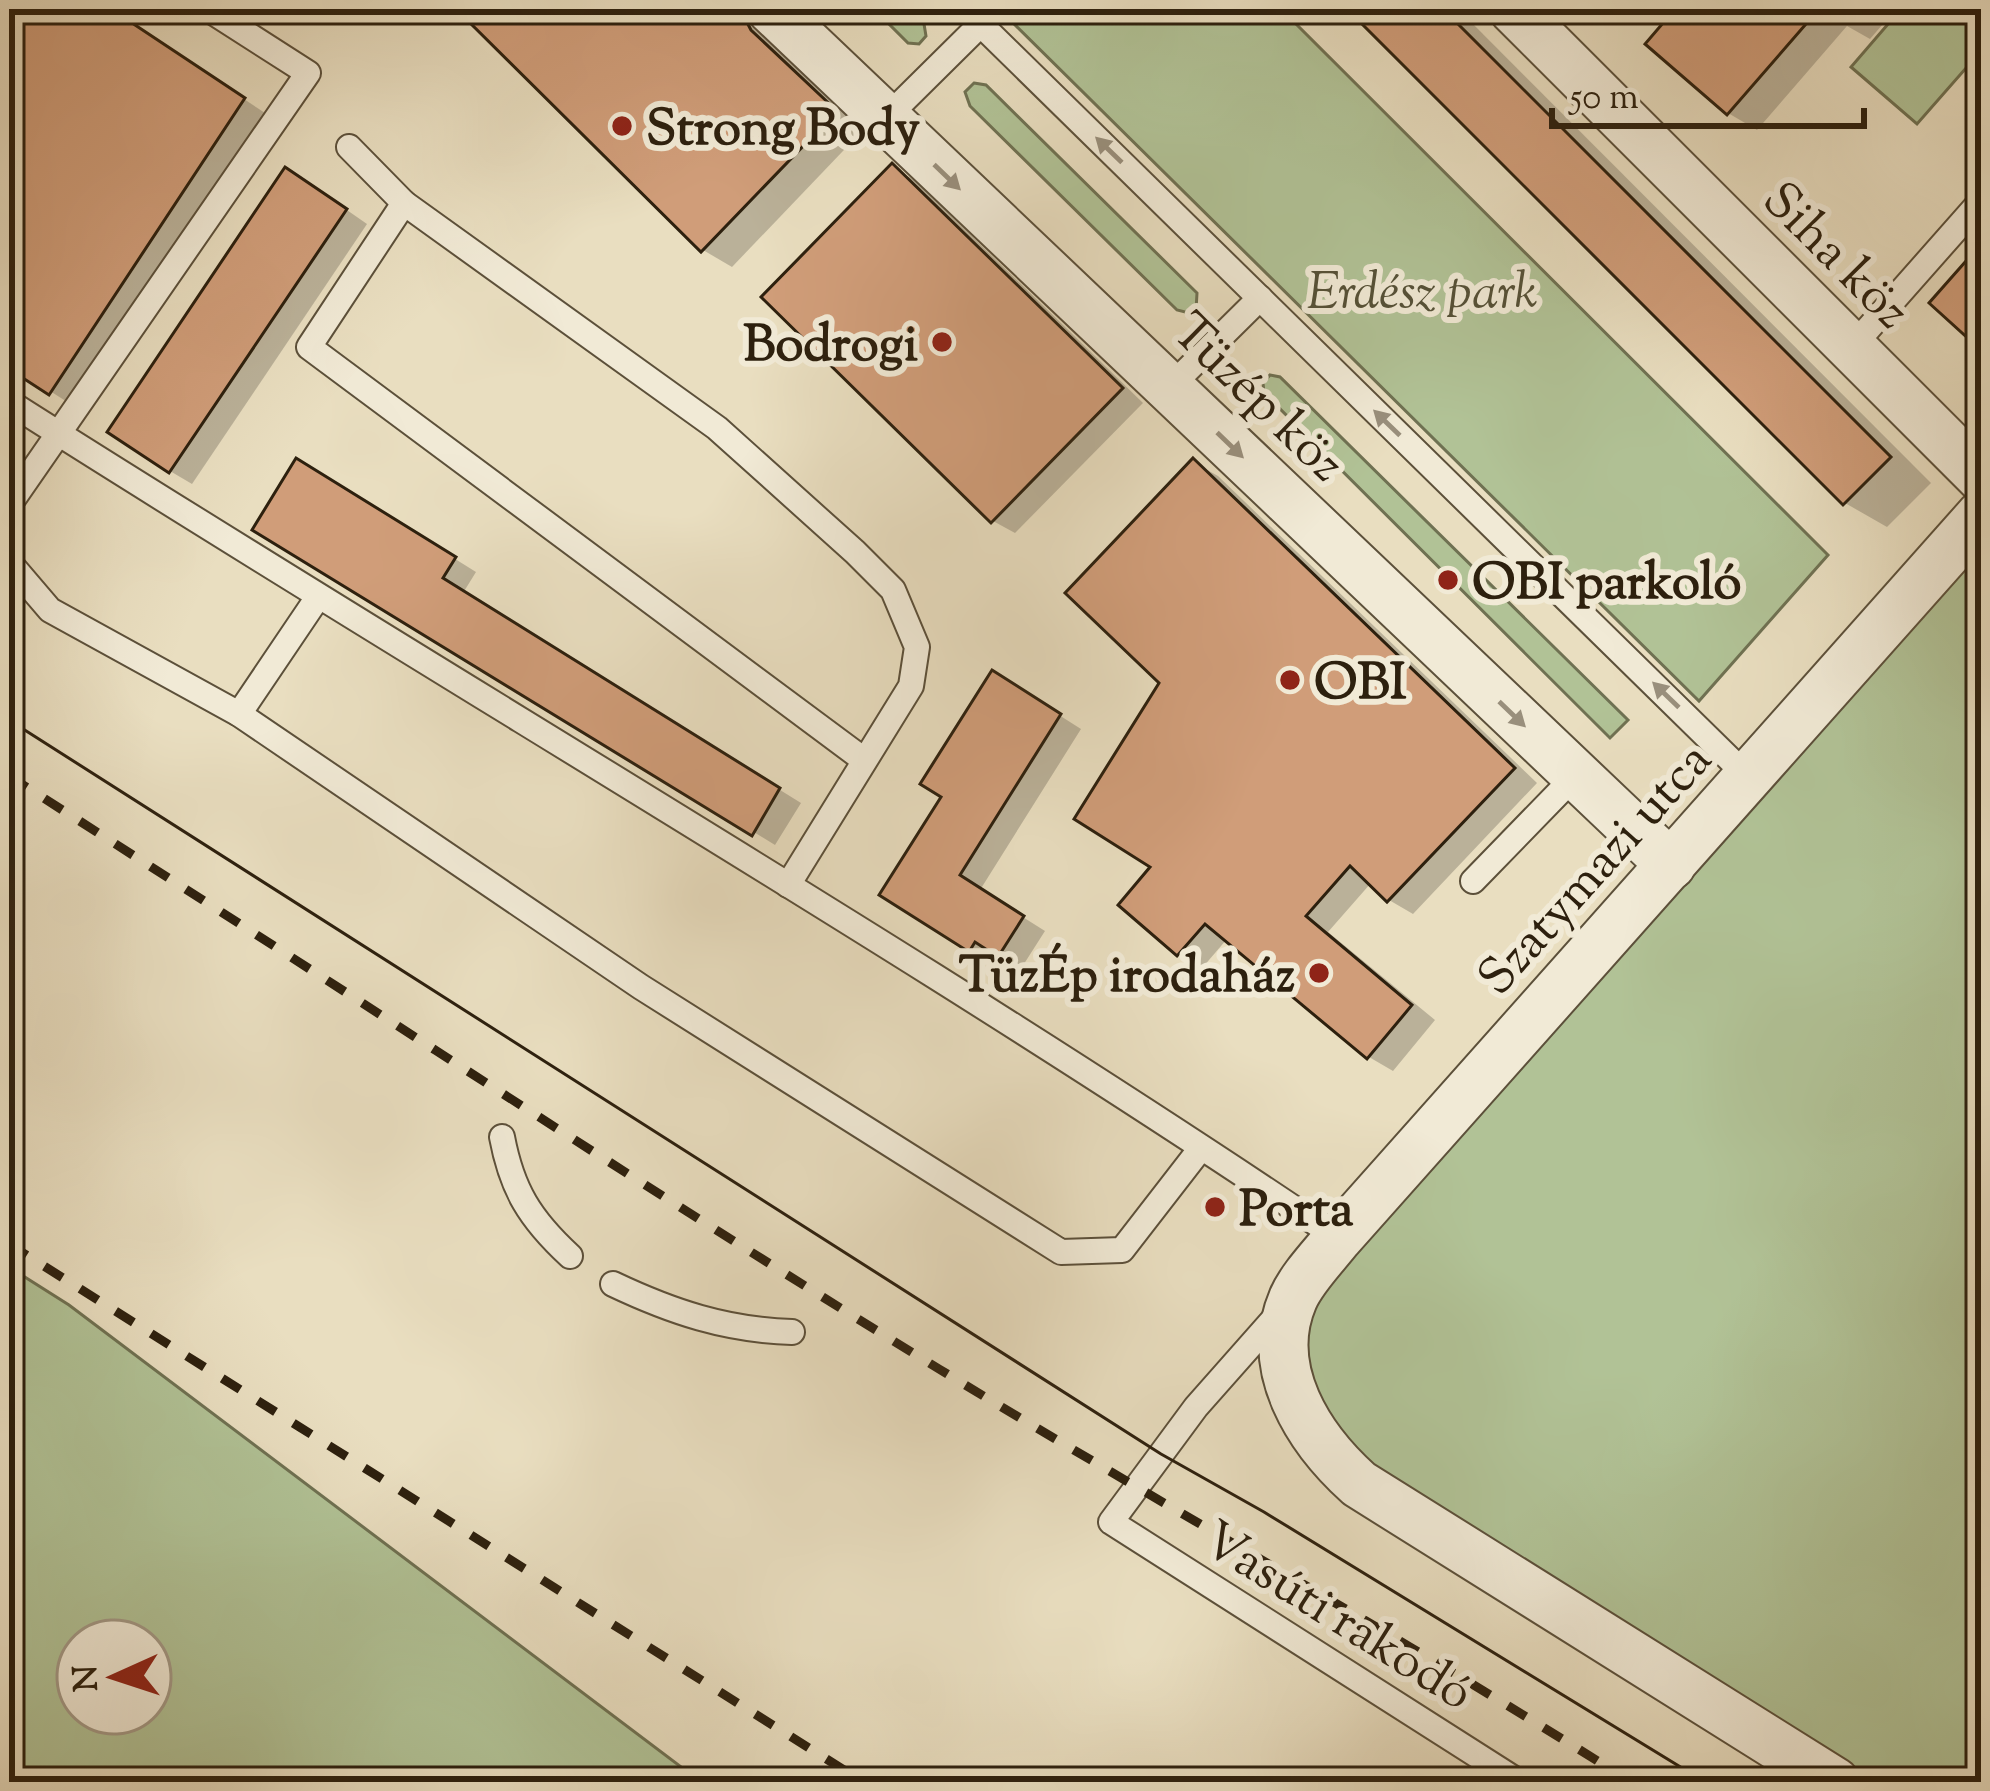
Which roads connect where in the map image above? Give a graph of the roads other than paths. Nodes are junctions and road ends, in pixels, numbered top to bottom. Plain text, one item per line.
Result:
1 (208, 9) edge
2 (771, 9) edge
3 (1513, 9) edge
4 (973, 17) edge
5 (886, 118) junction
6 (349, 147) dead end
7 (1981, 201) edge
8 (404, 203) junction
9 (1260, 298) junction
10 (1852, 347) junction
11 (1169, 388) junction
12 (9, 402) edge
13 (58, 433) junction
14 (1981, 477) edge
15 (9, 506) edge
16 (1981, 515) edge
17 (9, 562) edge
18 (318, 597) junction
19 (239, 714) junction
20 (864, 760) junction
21 (1576, 775) junction
22 (1750, 778) junction
23 (1671, 865) junction
24 (1473, 881) dead end
25 (788, 885) junction
26 (502, 1137) dead end
27 (1202, 1148) junction
28 (1338, 1238) junction
29 (570, 1256) dead end
30 (613, 1284) dead end
31 (1294, 1297) junction
32 (792, 1332) dead end
33 (1519, 1782) edge
34 (1835, 1782) edge

1 - 13 lane
2 - 5 street, Tüzép köz
3 - 10 street, Siha köz
4 - 5 lane
9 -> 4 lane
5 -> 11 street, Tüzép köz
6 - 8 lane
7 - 10 lane
8 - 20 lane
8 - 20 lane
9 - 11 lane
22 -> 9 lane
10 - 14 street, Siha köz
11 -> 21 street, Tüzép köz
12 - 13 lane
13 - 15 lane
13 - 18 lane
16 - 22 street, Szatymazi utca
17 - 19 lane
18 - 19 lane
18 - 25 lane
19 - 27 lane
20 - 25 lane
21 - 23 street, Tüzép köz
21 - 24 lane
22 - 23 street, Szatymazi utca
23 - 28 street, Szatymazi utca
25 - 27 lane
26 - 29 lane
27 - 28 lane
28 - 31 street, Szatymazi utca
30 - 32 lane
31 - 33 lane, Vasúti rakodó
31 - 34 street

